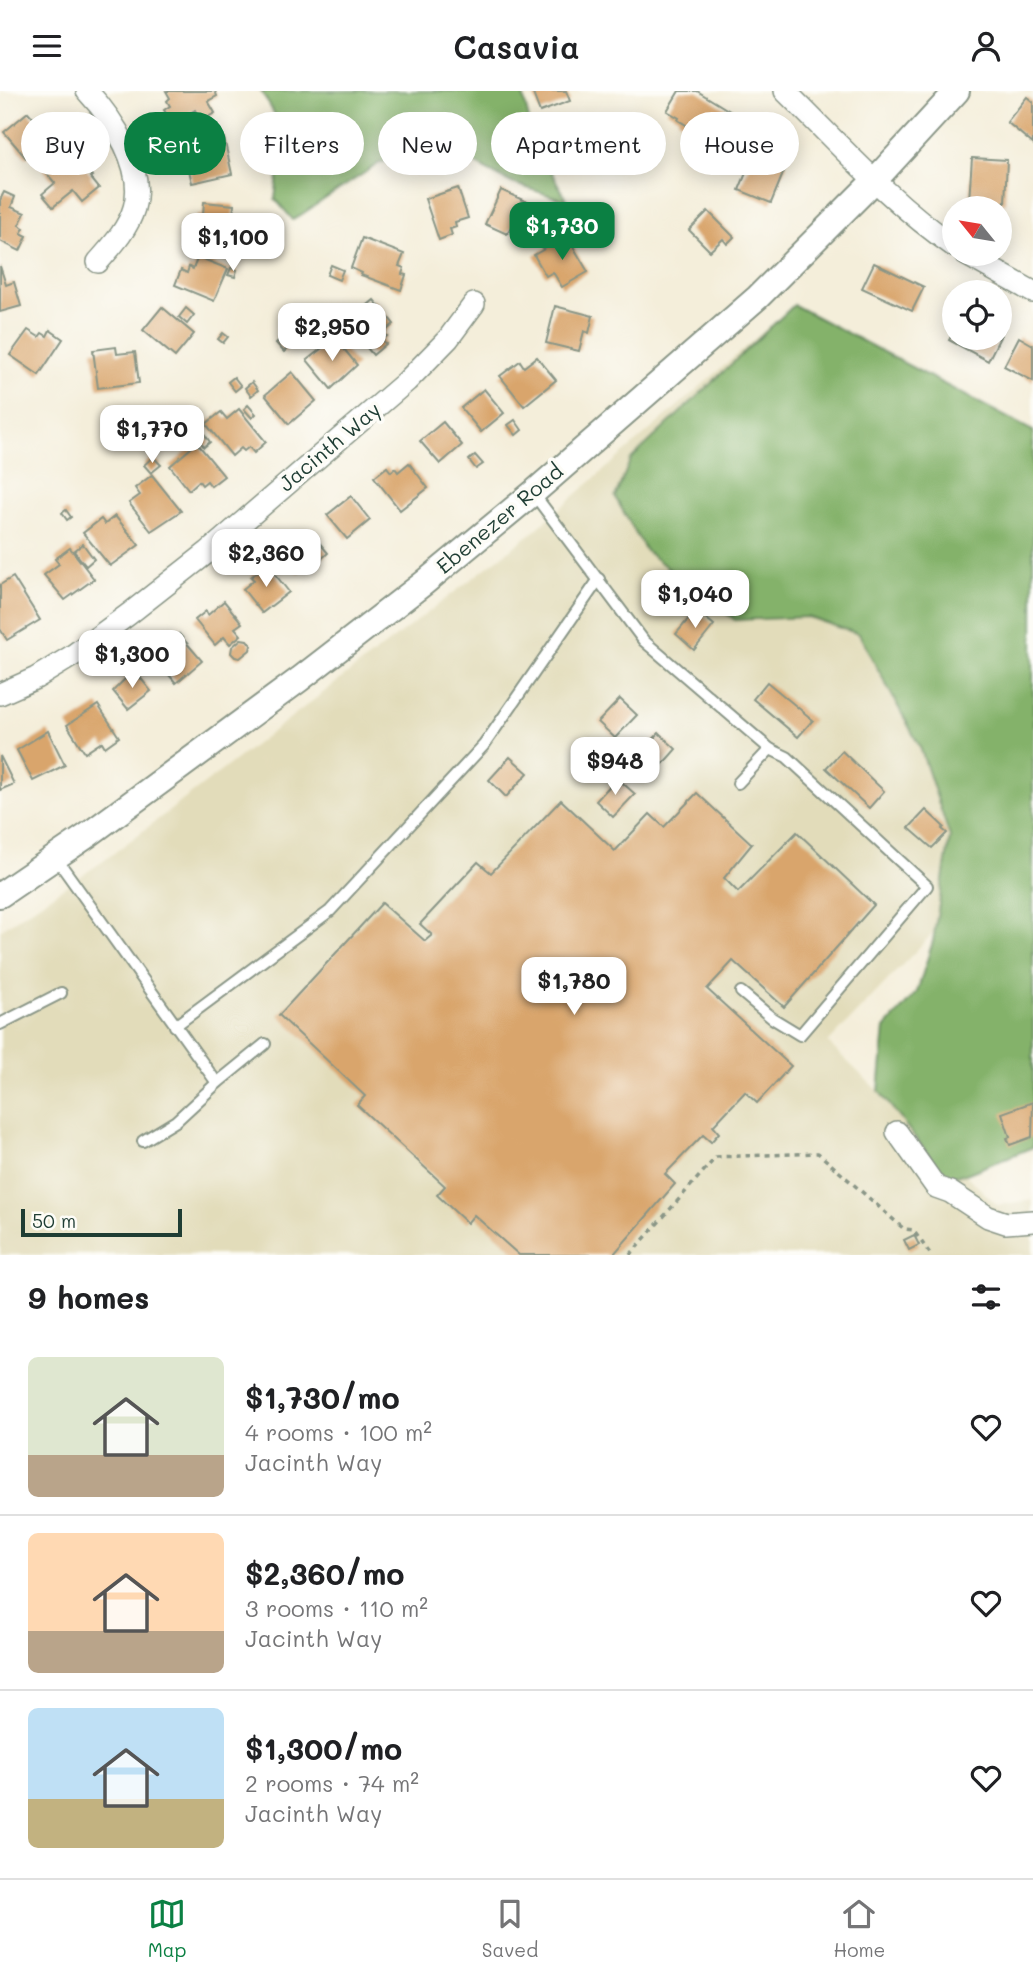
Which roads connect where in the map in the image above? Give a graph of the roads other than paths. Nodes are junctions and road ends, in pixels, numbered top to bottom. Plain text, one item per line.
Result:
1 (87, 91) edge
2 (785, 91) edge
3 (957, 91) edge
4 (875, 180) junction
5 (942, 238) edge
6 (98, 262) dead end
7 (986, 266) edge
8 (1033, 292) edge
9 (474, 304) dead end
10 (533, 493) junction
11 (599, 579) junction
12 (0, 694) edge
13 (770, 749) junction
14 (738, 783) dead end
15 (57, 858) junction
16 (0, 895) edge
17 (741, 992) dead end
18 (61, 993) dead end
19 (0, 1024) edge
20 (175, 1025) junction
21 (265, 1044) dead end
22 (217, 1083) junction
23 (897, 1132) dead end
24 (143, 1141) dead end
25 (1033, 1221) edge

1 - 6 street
2 - 4 street
3 - 4 street, Ebenezer Road
4 - 5 street
4 - 10 street, Ebenezer Road
7 - 8 street
9 - 12 street, Jacinth Way
10 - 11 lane
10 - 15 street, Ebenezer Road
11 - 13 lane
11 - 20 lane
13 - 14 lane
13 - 17 lane
15 - 16 street, Ebenezer Road
15 - 20 lane
18 - 19 lane
20 - 22 lane
21 - 22 lane
22 - 24 lane
23 - 25 street

